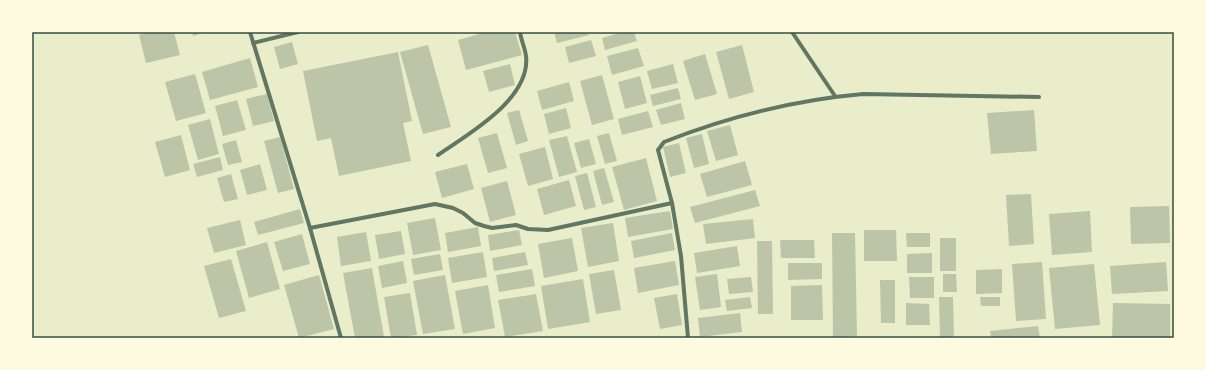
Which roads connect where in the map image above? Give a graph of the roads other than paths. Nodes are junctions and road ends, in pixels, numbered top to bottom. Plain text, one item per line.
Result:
1 (250, 32) edge
2 (298, 32) edge
3 (520, 32) edge
4 (792, 32) edge
5 (253, 43) junction
6 (835, 96) junction
7 (1039, 96) dead end
8 (438, 155) dead end
9 (672, 203) junction
10 (310, 228) junction
11 (341, 338) edge
12 (688, 338) edge

1 - 5 street
2 - 5 street
3 - 8 street
4 - 6 street
5 - 10 street
6 - 7 street
6 - 9 street
9 - 10 street
9 - 12 street
10 - 11 street

